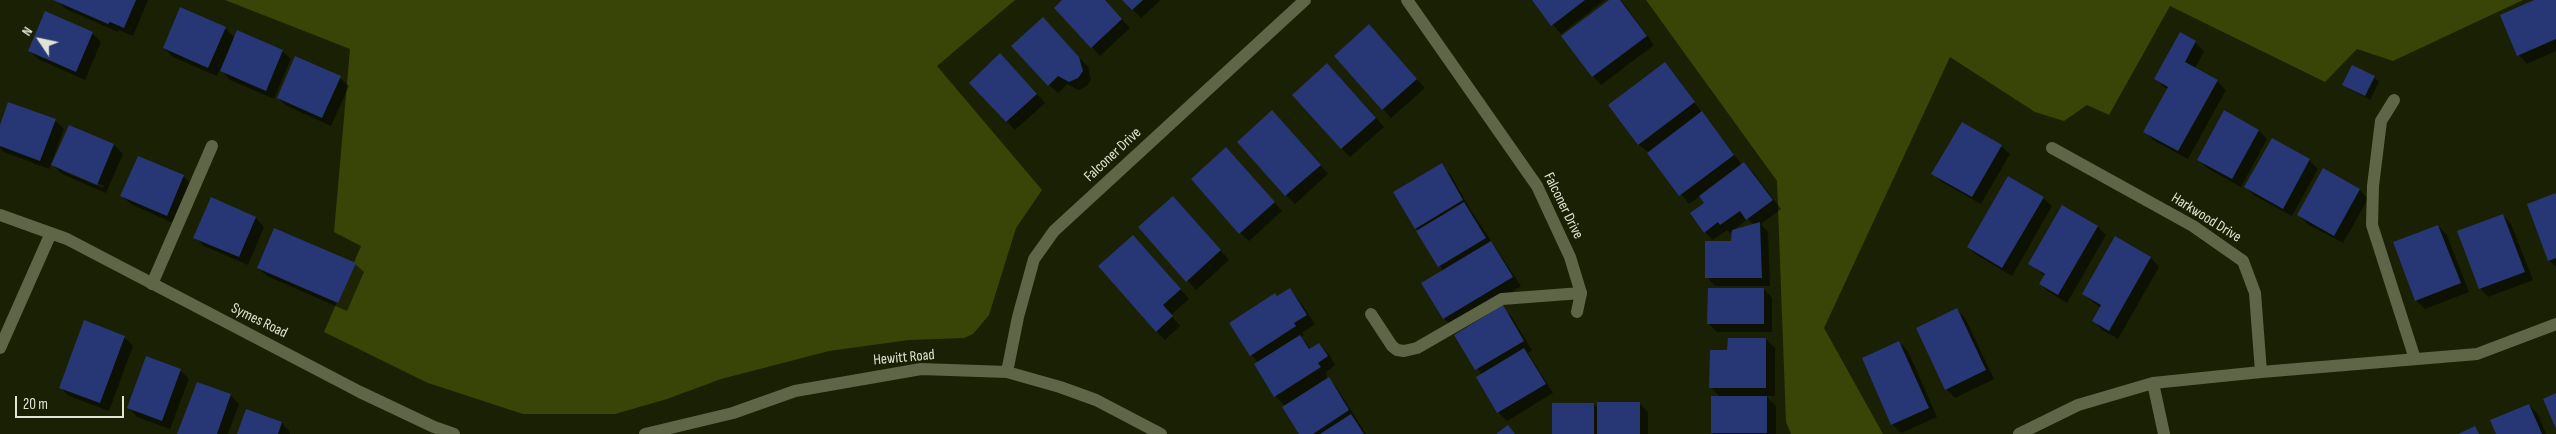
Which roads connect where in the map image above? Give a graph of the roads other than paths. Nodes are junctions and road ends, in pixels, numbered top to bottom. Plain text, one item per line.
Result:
1 (1305, 0) edge
2 (1407, 0) edge
3 (2394, 100) dead end
4 (212, 146) dead end
5 (2052, 148) dead end
6 (0, 216) edge
7 (51, 233) junction
8 (152, 284) junction
9 (1581, 293) junction
10 (1577, 312) dead end
11 (1371, 314) dead end
12 (2556, 324) edge
13 (0, 348) edge
14 (2415, 359) junction
15 (1007, 372) junction
16 (2261, 372) junction
17 (2153, 384) junction
18 (454, 434) edge
19 (645, 434) edge
20 (1161, 434) edge
21 (2019, 434) edge
22 (2164, 434) edge

1 - 15 street, Falconer Drive
2 - 9 street, Falconer Drive
3 - 14 street
4 - 8 street
5 - 16 street, Harkwood Drive
6 - 7 street, Symes Road
7 - 8 street, Symes Road
7 - 13 street
8 - 18 street, Symes Road
9 - 10 street, Falconer Drive
9 - 11 street
12 - 14 street
14 - 16 street
15 - 19 street, Hewitt Road
15 - 20 street, Hewitt Road
16 - 17 street
17 - 21 street
17 - 22 street

